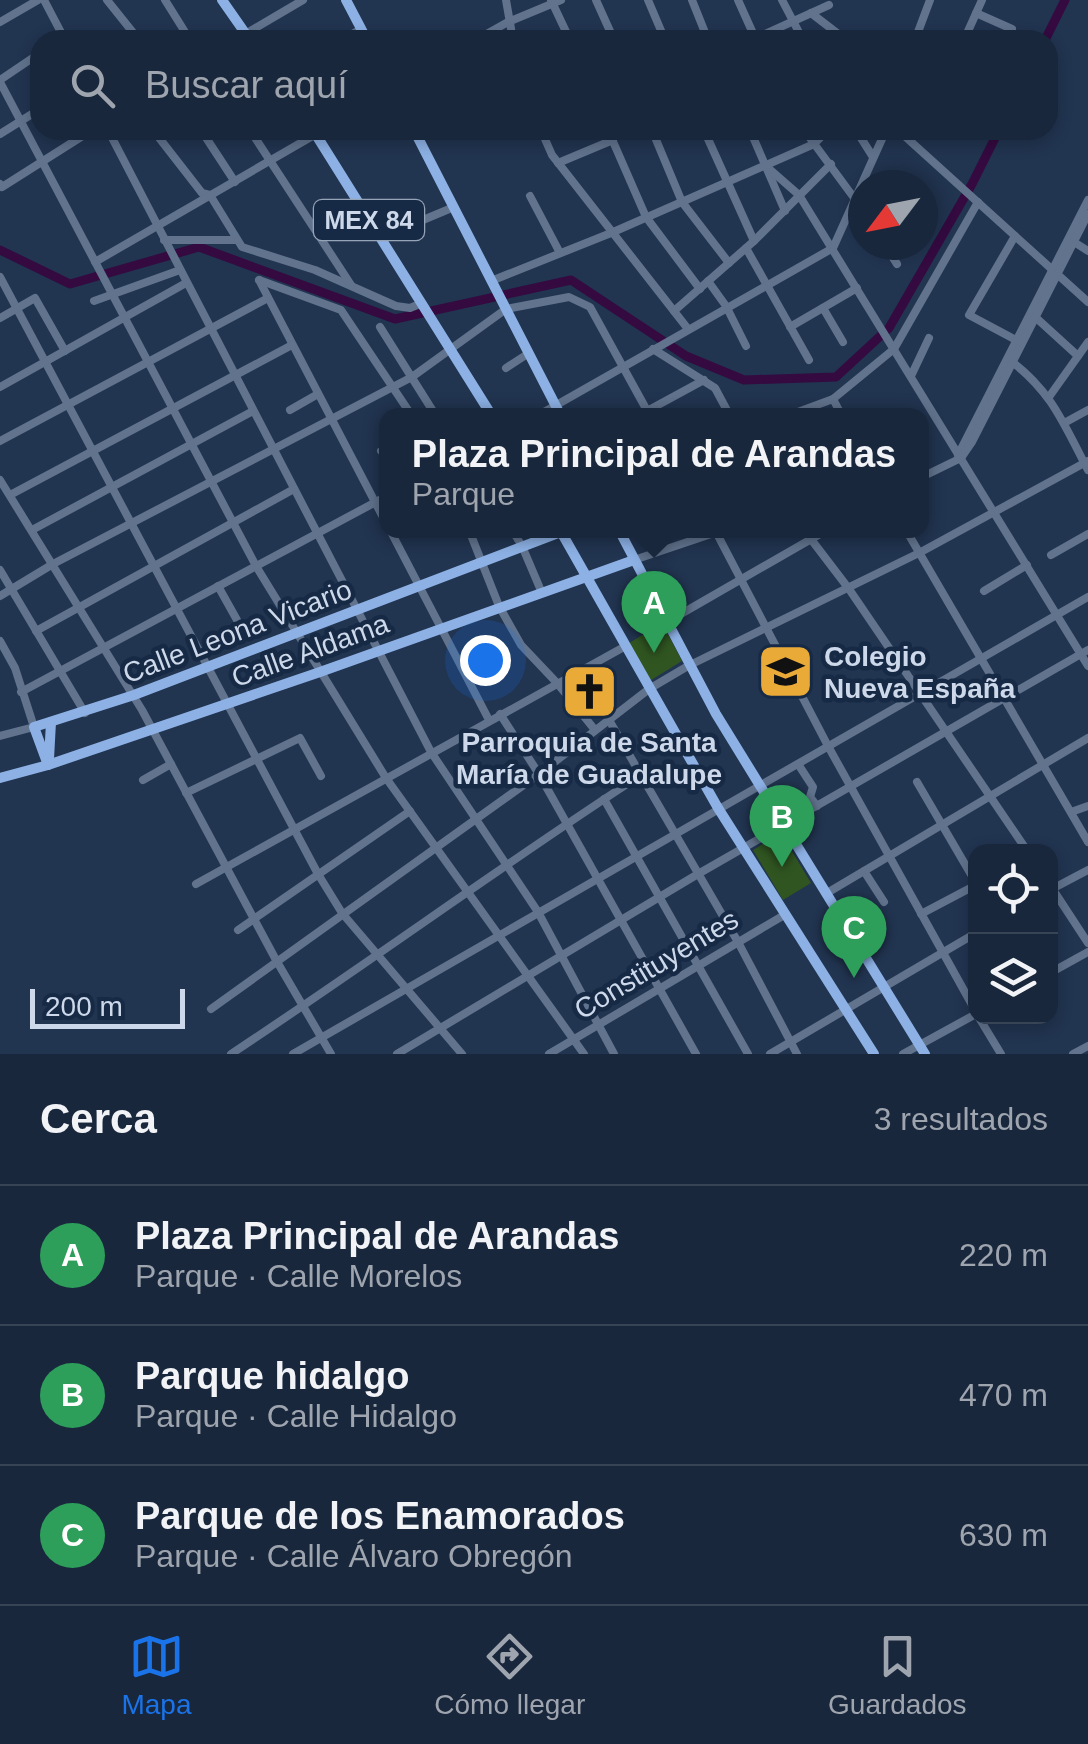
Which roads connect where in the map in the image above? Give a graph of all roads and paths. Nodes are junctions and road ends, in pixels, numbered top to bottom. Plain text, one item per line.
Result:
1 (41, 0) edge
2 (108, 0) edge
3 (165, 0) edge
4 (222, 0) edge
5 (303, 0) edge
6 (346, 0) edge
7 (506, 0) edge
8 (596, 0) edge
9 (648, 0) edge
10 (692, 0) edge
11 (738, 0) edge
12 (782, 0) edge
13 (930, 0) edge
14 (982, 0) edge
15 (555, 1) edge
16 (286, 4) edge
17 (829, 5) dead end
18 (811, 13) junction
19 (976, 13) junction
20 (0, 22) edge
21 (508, 22) junction
22 (792, 22) junction
23 (1012, 29) dead end
24 (57, 30) edge
25 (130, 30) edge
26 (184, 30) edge
27 (243, 30) edge
28 (256, 30) edge
29 (362, 30) edge
30 (494, 30) edge
31 (510, 30) edge
32 (566, 30) edge
33 (610, 30) edge
34 (661, 30) edge
35 (704, 30) edge
36 (750, 30) edge
37 (775, 30) edge
38 (796, 30) edge
39 (833, 30) edge
40 (919, 30) edge
41 (968, 30) edge
42 (30, 59) edge
43 (0, 81) edge
44 (30, 116) edge
45 (21, 122) junction
46 (0, 134) edge
47 (30, 139) edge
48 (31, 140) edge
49 (74, 140) edge
50 (113, 140) edge
51 (161, 140) edge
52 (208, 140) edge
53 (257, 140) edge
54 (304, 140) edge
55 (322, 140) edge
56 (419, 140) edge
57 (546, 140) edge
58 (613, 140) joint
59 (656, 140) edge
60 (708, 140) edge
61 (755, 140) edge
62 (811, 140) edge
63 (818, 140) edge
64 (862, 140) edge
65 (881, 140) edge
66 (909, 140) edge
67 (814, 144) junction
68 (873, 157) junction
69 (41, 159) junction
70 (272, 162) junction
71 (558, 163) junction
72 (831, 164) junction
73 (766, 165) junction
74 (867, 170) edge
75 (235, 182) junction
76 (726, 182) junction
77 (1, 185) edge
78 (848, 188) edge
79 (799, 194) junction
80 (210, 196) junction
81 (530, 196) dead end
82 (1088, 200) edge
83 (977, 201) junction
84 (682, 202) junction
85 (454, 207) junction
86 (785, 211) junction
87 (848, 213) edge
88 (1088, 214) edge
89 (646, 217) junction
90 (157, 226) junction
91 (612, 233) junction
92 (1016, 236) junction
93 (380, 238) junction
94 (754, 240) junction
95 (165, 242) junction
96 (1074, 242) junction
97 (239, 244) junction
98 (746, 248) junction
99 (832, 248) junction
100 (1088, 251) edge
101 (560, 253) junction
102 (894, 260) edge
103 (729, 263) junction
104 (96, 264) junction
105 (897, 264) dead end
106 (179, 269) junction
107 (1054, 272) junction
108 (0, 276) edge
109 (186, 282) junction
110 (492, 282) junction
111 (708, 282) junction
112 (351, 286) junction
113 (766, 286) junction
114 (857, 288) junction
115 (700, 289) junction
116 (111, 292) junction
117 (268, 298) junction
118 (94, 301) dead end
119 (1088, 302) edge
120 (503, 305) junction
121 (423, 306) junction
122 (726, 306) junction
123 (17, 308) junction
124 (823, 308) junction
125 (674, 311) junction
126 (1033, 315) junction
127 (124, 317) junction
128 (0, 318) edge
129 (380, 326) dead end
130 (790, 326) junction
131 (688, 329) junction
132 (211, 330) junction
133 (929, 338) dead end
134 (1016, 340) junction
135 (842, 342) dead end
136 (1088, 342) edge
137 (292, 345) junction
138 (746, 346) dead end
139 (656, 347) junction
140 (894, 348) junction
141 (65, 350) junction
142 (450, 350) junction
143 (529, 353) junction
144 (1078, 356) junction
145 (809, 360) dead end
146 (1009, 360) junction
147 (45, 362) junction
148 (149, 363) junction
149 (624, 366) junction
150 (506, 368) dead end
151 (234, 376) junction
152 (911, 376) junction
153 (412, 377) junction
154 (704, 380) junction
155 (2, 382) edge
156 (393, 387) junction
157 (318, 394) junction
158 (1049, 398) junction
159 (833, 399) junction
160 (68, 406) junction
161 (173, 408) junction
162 (407, 408) edge
163 (431, 408) edge
164 (487, 408) edge
165 (556, 408) edge
166 (562, 408) edge
167 (645, 408) edge
168 (656, 408) edge
169 (726, 408) edge
170 (808, 408) edge
171 (838, 408) edge
172 (931, 409) joint
173 (290, 410) dead end
174 (1088, 410) edge
175 (253, 411) junction
176 (331, 418) junction
177 (1066, 422) junction
178 (0, 441) edge
179 (192, 444) junction
180 (273, 448) junction
181 (93, 451) junction
182 (958, 457) junction
183 (1087, 465) edge
184 (929, 473) edge
185 (0, 480) edge
186 (212, 481) junction
187 (112, 487) junction
188 (294, 489) junction
189 (10, 495) junction
190 (379, 500) edge
191 (375, 502) junction
192 (379, 510) edge
193 (995, 513) junction
194 (233, 522) junction
195 (131, 524) junction
196 (32, 530) junction
197 (317, 533) junction
198 (1088, 534) edge
199 (393, 538) edge
200 (472, 538) edge
201 (517, 538) edge
202 (543, 538) edge
203 (566, 538) edge
204 (622, 538) edge
205 (700, 538) edge
206 (721, 538) edge
207 (815, 538) edge
208 (911, 538) edge
209 (812, 540) junction
210 (522, 546) junction
211 (919, 553) junction
212 (1051, 556) dead end
213 (634, 560) junction
214 (480, 561) junction
215 (54, 564) junction
216 (153, 565) junction
217 (1027, 565) junction
218 (256, 566) junction
219 (0, 570) edge
220 (587, 577) junction
221 (743, 581) junction
222 (418, 585) junction
223 (218, 586) junction
224 (12, 589) junction
225 (849, 590) junction
226 (984, 592) dead end
227 (542, 593) junction
228 (0, 596) edge
229 (1088, 598) edge
230 (79, 606) junction
231 (500, 606) junction
232 (176, 609) junction
233 (356, 609) junction
234 (1057, 615) junction
235 (237, 620) dead end
236 (666, 622) junction
237 (440, 627) junction
238 (765, 627) junction
239 (36, 631) junction
240 (297, 632) junction
241 (0, 641) edge
242 (106, 647) junction
243 (624, 647) junction
244 (378, 651) junction
245 (1084, 652) edge
246 (979, 660) junction
247 (688, 666) junction
248 (1088, 666) edge
249 (207, 668) junction
250 (60, 671) junction
251 (320, 672) junction
252 (557, 683) junction
253 (649, 689) junction
254 (21, 692) junction
255 (920, 694) junction
256 (134, 695) junction
257 (1003, 699) junction
258 (226, 704) junction
259 (85, 713) junction
260 (500, 714) junction
261 (489, 720) junction
262 (609, 720) junction
263 (51, 722) junction
264 (34, 727) junction
265 (152, 728) junction
266 (595, 730) junction
267 (946, 731) junction
268 (0, 736) edge
269 (1088, 738) edge
270 (828, 746) junction
271 (431, 752) junction
272 (257, 760) junction
273 (171, 764) junction
274 (798, 764) junction
275 (48, 765) junction
276 (1042, 766) junction
277 (539, 774) junction
278 (641, 775) junction
279 (320, 776) dead end
280 (0, 778) edge
281 (386, 778) junction
282 (143, 780) dead end
283 (918, 782) dead end
284 (760, 786) junction
285 (851, 786) junction
286 (186, 793) junction
287 (992, 795) junction
288 (604, 798) junction
289 (817, 806) junction
290 (1088, 806) edge
291 (718, 808) junction
292 (410, 812) junction
293 (1071, 812) junction
294 (474, 820) junction
295 (566, 823) junction
296 (942, 824) junction
297 (784, 825) junction
298 (294, 830) junction
299 (675, 833) junction
300 (1088, 842) edge
301 (1023, 844) edge
302 (435, 847) junction
303 (743, 848) junction
304 (891, 855) junction
305 (638, 857) junction
306 (504, 864) junction
307 (227, 866) junction
308 (968, 870) edge
309 (1088, 870) edge
310 (864, 871) junction
311 (318, 874) junction
312 (698, 874) junction
313 (596, 879) junction
314 (196, 884) dead end
315 (1058, 885) edge
316 (968, 888) edge
317 (466, 891) junction
318 (827, 893) junction
319 (660, 897) junction
320 (1058, 898) edge
321 (884, 902) dead end
322 (538, 912) junction
323 (342, 914) junction
324 (786, 914) junction
325 (921, 914) junction
326 (254, 918) junction
327 (622, 920) junction
328 (238, 930) dead end
329 (974, 934) edge
330 (499, 936) junction
331 (738, 942) junction
332 (1088, 943) edge
333 (942, 952) junction
334 (1088, 952) edge
335 (378, 955) junction
336 (560, 956) junction
337 (276, 960) junction
338 (698, 965) junction
339 (1058, 968) edge
340 (527, 975) junction
341 (406, 988) junction
342 (883, 988) junction
343 (659, 989) junction
344 (968, 999) edge
345 (303, 1006) junction
346 (848, 1008) junction
347 (211, 1009) dead end
348 (968, 1019) edge
349 (982, 1024) edge
350 (597, 1026) junction
351 (440, 1028) junction
352 (320, 1036) junction
353 (574, 1039) junction
354 (791, 1042) junction
355 (1088, 1046) edge
356 (922, 1050) edge
357 (231, 1054) edge
358 (293, 1054) edge
359 (331, 1054) edge
360 (397, 1054) edge
361 (462, 1054) edge
362 (549, 1054) edge
363 (584, 1054) edge
364 (614, 1054) edge
365 (696, 1054) edge
366 (748, 1054) edge
367 (770, 1054) edge
368 (796, 1054) edge
369 (874, 1054) edge
370 (903, 1054) edge
371 (1000, 1054) edge
372 (1073, 1054) edge

1 - 20 street
1 - 24 street
2 - 25 street
3 - 26 street
4 - 27 main road
5 - 16 street
6 - 29 main road
7 - 21 street
8 - 33 street
9 - 34 street
10 - 35 street
11 - 36 street
12 - 22 street
13 - 40 street
14 - 19 street
15 - 21 street
15 - 32 street
16 - 28 street
17 - 18 street
18 - 22 street
18 - 39 street
19 - 23 street
19 - 41 street
21 - 30 street
21 - 31 street
22 - 37 street
22 - 38 street
42 - 43 street
43 - 45 street
44 - 45 street
45 - 46 street
45 - 47 street
48 - 69 street
49 - 69 street
50 - 90 street
51 - 80 street
52 - 75 street
53 - 70 street
54 - 70 street
55 - 93 main road, MEX 84
56 - 85 main road, MEX 84
57 - 71 street
58 - 71 street
58 - 89 street
59 - 84 street
60 - 76 street
61 - 73 street
62 - 67 street
63 - 67 street
64 - 68 street
65 - 68 street
66 - 83 street
67 - 72 street
67 - 73 street
68 - 74 street
69 - 77 street
69 - 104 street
70 - 75 street
70 - 112 street
71 - 91 street
72 - 78 street
72 - 79 street
73 - 76 street
73 - 79 street
73 - 86 street
75 - 80 street
76 - 84 street
76 - 94 street
79 - 86 street
79 - 99 street
80 - 90 street
80 - 97 street
81 - 101 street
82 - 107 street
83 - 92 street
83 - 140 street
84 - 89 street
84 - 103 street
85 - 93 street
85 - 110 main road, MEX 84
86 - 94 street
87 - 99 street
88 - 96 street
89 - 91 street
89 - 115 street
90 - 95 street
90 - 104 street
91 - 101 street
91 - 125 street
92 - 107 street
92 - 134 street
93 - 121 main road, MEX 84
94 - 98 street
95 - 97 street
95 - 106 street
96 - 100 street
96 - 107 street
97 - 112 street
98 - 103 street
98 - 113 street
99 - 113 street
99 - 114 street
101 - 110 street
102 - 105 street
103 - 111 street
104 - 116 street
106 - 109 street
106 - 116 street
107 - 119 street
107 - 126 street
108 - 123 street
109 - 127 street
109 - 132 street
110 - 120 main road, MEX 84
111 - 115 street
111 - 122 street
112 - 121 street
113 - 122 street
113 - 130 street
114 - 124 street
114 - 140 street
115 - 125 street
116 - 118 street
116 - 127 street
117 - 132 street
117 - 137 street
117 - 156 street
120 - 142 street
120 - 143 main road, MEX 84
120 - 149 street
121 - 142 main road, MEX 84
122 - 131 street
122 - 138 street
123 - 128 street
123 - 141 street
123 - 147 street
124 - 130 street
124 - 135 street
125 - 131 street
126 - 134 street
126 - 144 street
126 - 146 street
127 - 141 street
127 - 148 street
129 - 153 street
130 - 145 street
131 - 139 street
132 - 148 street
132 - 151 street
133 - 152 street
134 - 146 street
136 - 144 street
137 - 151 street
137 - 157 street
139 - 149 street
139 - 154 street
140 - 152 street
140 - 159 street
141 - 147 street
142 - 153 street
142 - 164 main road, MEX 84
143 - 150 street
143 - 165 main road, MEX 84
144 - 158 street
146 - 158 street
146 - 182 street
147 - 155 street
147 - 160 street
148 - 160 street
148 - 161 street
149 - 166 street
149 - 167 street
151 - 161 street
151 - 175 street
152 - 172 street
153 - 156 street
153 - 163 street
154 - 168 street
154 - 169 street
156 - 162 street
156 - 176 street
157 - 173 street
157 - 176 street
158 - 177 street
159 - 170 street
159 - 171 street
160 - 178 street
160 - 181 street
161 - 179 street
161 - 181 street
172 - 182 street
174 - 177 street
175 - 179 street
175 - 180 street
176 - 180 street
176 - 191 street
177 - 183 street
179 - 186 street
179 - 187 street
180 - 186 street
180 - 188 street
181 - 187 street
181 - 189 street
182 - 184 street
182 - 193 street
183 - 193 street
185 - 189 street
186 - 194 street
186 - 195 street
187 - 195 street
187 - 196 street
188 - 194 street
188 - 197 street
189 - 196 street
190 - 191 street
191 - 192 street
191 - 197 street
193 - 211 street
193 - 217 street
194 - 216 street
194 - 218 street
195 - 215 street
195 - 216 street
196 - 215 street
197 - 218 street
197 - 233 street
198 - 212 street
199 - 222 street
200 - 214 street
201 - 210 street
202 - 210 main road, Calle Leona Vicario
203 - 220 main road
204 - 213 main road
205 - 213 street
206 - 221 street
207 - 209 street
208 - 211 street
209 - 221 street
209 - 225 street
210 - 214 main road, Calle Leona Vicario
210 - 227 street
211 - 225 street
211 - 246 street
213 - 220 main road, Calle Aldama
213 - 236 main road
214 - 222 main road, Calle Leona Vicario
214 - 231 street
215 - 224 street
215 - 230 street
216 - 230 street
216 - 232 street
217 - 226 street
217 - 234 street
218 - 223 street
218 - 240 street
219 - 224 street
220 - 227 main road, Calle Aldama
220 - 243 main road
221 - 236 street
221 - 238 street
222 - 233 main road, Calle Leona Vicario
222 - 237 street
223 - 232 street
223 - 235 street
224 - 228 street
224 - 239 street
225 - 238 street
225 - 255 street
227 - 231 main road, Calle Aldama
229 - 234 street
230 - 239 street
230 - 242 street
231 - 237 main road, Calle Aldama
231 - 252 street
232 - 242 street
232 - 249 street
233 - 240 main road, Calle Leona Vicario
233 - 244 street
234 - 245 street
234 - 246 street
236 - 247 main road
237 - 244 main road, Calle Aldama
237 - 261 street
238 - 247 street
238 - 270 street
239 - 250 street
240 - 249 main road, Calle Leona Vicario
240 - 251 street
241 - 254 street
242 - 250 street
242 - 256 street
243 - 252 street
243 - 253 main road
244 - 251 main road, Calle Aldama
244 - 271 street
245 - 248 street
245 - 257 street
246 - 255 street
246 - 257 street
247 - 253 street
247 - 284 main road
249 - 256 main road, Calle Leona Vicario
249 - 258 street
250 - 254 street
250 - 259 street
251 - 258 main road, Calle Aldama
251 - 281 street
252 - 260 street
252 - 266 street
253 - 262 street
253 - 291 main road
254 - 264 street
255 - 267 street
255 - 270 street
256 - 259 main road, Calle Leona Vicario
256 - 265 street
257 - 267 street
257 - 276 street
258 - 265 main road, Calle Aldama
258 - 272 street
259 - 263 main road, Calle Leona Vicario
260 - 261 street
260 - 277 street
261 - 271 street
262 - 266 street
262 - 278 street
263 - 264 main road, Calle Leona Vicario
263 - 275 main road
264 - 268 street
264 - 275 main road
265 - 273 street
265 - 275 main road, Calle Aldama
266 - 277 street
267 - 285 street
267 - 287 street
269 - 276 street
270 - 274 street
270 - 285 street
271 - 281 street
271 - 294 street
272 - 279 street
272 - 286 street
272 - 298 street
273 - 282 street
273 - 286 street
274 - 284 street
274 - 289 street
275 - 280 main road, Calle Aldama
276 - 287 street
276 - 293 street
277 - 294 street
277 - 295 street
278 - 288 street
278 - 299 street
281 - 292 street
281 - 298 street
283 - 296 street
284 - 291 street
284 - 297 main road
285 - 289 street
285 - 304 street
286 - 307 street
287 - 296 street
287 - 301 street
288 - 295 street
288 - 305 street
289 - 297 street
290 - 293 street
291 - 299 street
291 - 303 main road
292 - 302 street
292 - 311 street
293 - 300 street
294 - 302 street
294 - 306 street
295 - 306 street
295 - 313 street
296 - 304 street
296 - 308 street
297 - 303 street
297 - 318 main road
298 - 307 street
298 - 311 street
299 - 305 street
299 - 312 street
302 - 317 street
302 - 323 street
303 - 312 street
303 - 324 main road
304 - 310 street
304 - 325 street
305 - 313 street
305 - 319 street
306 - 317 street
306 - 322 street
307 - 314 street
307 - 326 street
309 - 315 street
310 - 318 street
310 - 321 street
311 - 323 street
311 - 326 street
312 - 319 street
312 - 331 street
313 - 322 street
313 - 327 street
316 - 325 street
317 - 330 street
317 - 335 street
318 - 342 main road
319 - 327 street
319 - 338 street
320 - 332 street
322 - 330 street
322 - 336 street
323 - 335 street
323 - 337 street
324 - 331 street, Constituyentes
324 - 346 main road
325 - 333 street
326 - 328 street
326 - 337 street
327 - 336 street
327 - 343 street
329 - 333 street
330 - 340 street
330 - 341 street
331 - 338 street, Constituyentes
331 - 354 street
333 - 342 street
333 - 344 street
334 - 339 street
335 - 341 street
335 - 345 street
336 - 340 street
336 - 350 street
337 - 345 street
337 - 347 street
338 - 343 street, Constituyentes
338 - 366 street
340 - 351 street
340 - 353 street
341 - 351 street
341 - 352 street
342 - 346 street
342 - 356 main road
343 - 350 street, Constituyentes
343 - 365 street
345 - 352 street
345 - 357 street
346 - 354 street
346 - 369 main road
348 - 356 street
349 - 371 street
350 - 353 street, Constituyentes
350 - 364 street
351 - 360 street
351 - 361 street
352 - 358 street
352 - 359 street
353 - 362 street, Constituyentes
353 - 363 street
354 - 367 street
354 - 368 street
355 - 372 street
356 - 370 street

